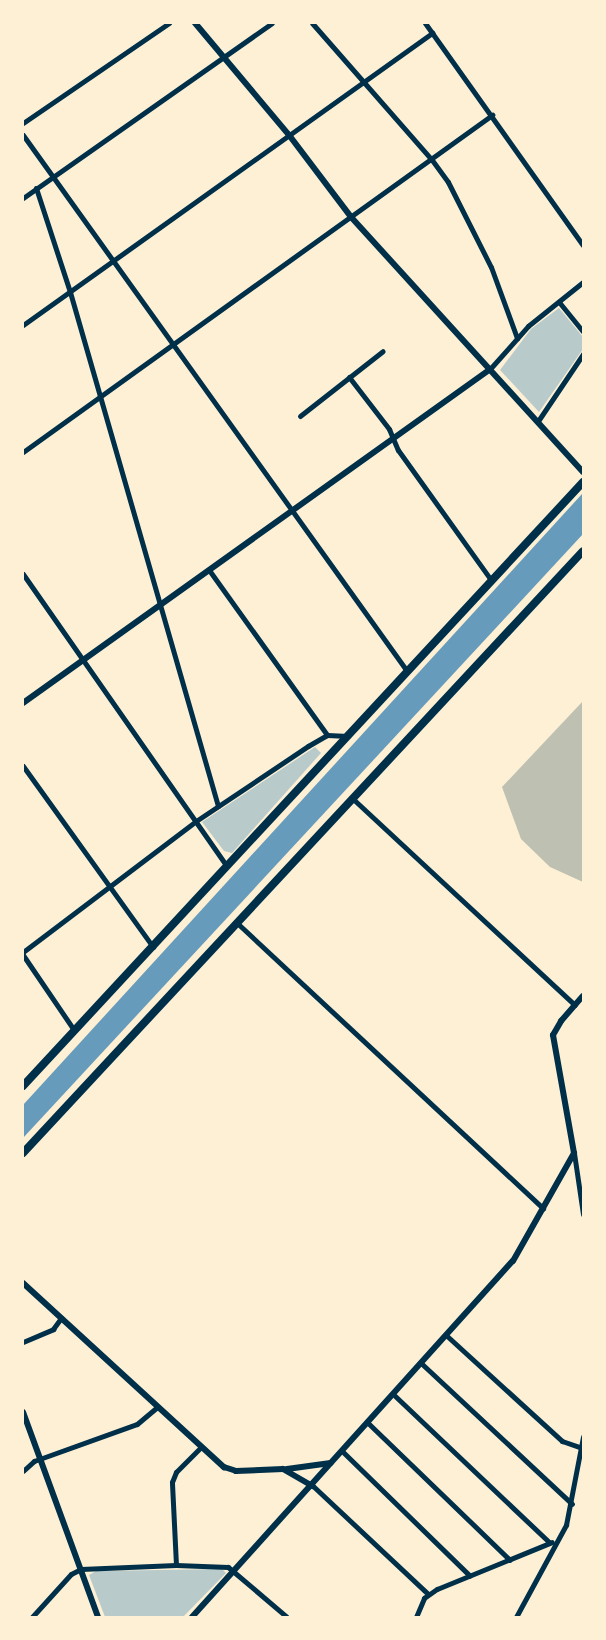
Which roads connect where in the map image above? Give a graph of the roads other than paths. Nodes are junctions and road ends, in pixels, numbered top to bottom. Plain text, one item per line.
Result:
1 (169, 23) edge
2 (195, 23) edge
3 (272, 23) edge
4 (312, 23) edge
5 (425, 23) edge
6 (432, 33) junction
7 (224, 57) junction
8 (364, 82) junction
9 (492, 115) junction
10 (23, 123) edge
11 (23, 135) edge
12 (289, 135) junction
13 (432, 160) junction
14 (53, 177) junction
15 (36, 188) junction
16 (23, 198) edge
17 (351, 217) junction
18 (583, 245) edge
19 (114, 261) junction
20 (583, 282) edge
21 (71, 292) junction
22 (559, 302) junction
23 (23, 325) edge
24 (583, 332) edge
25 (517, 338) junction
26 (172, 344) junction
27 (383, 351) dead end
28 (583, 355) edge
29 (489, 370) junction
30 (349, 377) junction
31 (100, 397) junction
32 (300, 416) dead end
33 (538, 421) junction
34 (392, 438) junction
35 (23, 452) edge
36 (583, 472) edge
37 (583, 482) edge
38 (292, 511) junction
39 (583, 551) edge
40 (209, 570) junction
41 (23, 574) edge
42 (491, 580) junction
43 (159, 606) junction
44 (82, 660) junction
45 (407, 671) junction
46 (23, 703) edge
47 (327, 735) junction
48 (348, 736) junction
49 (23, 766) edge
50 (351, 797) junction
51 (218, 806) junction
52 (197, 821) junction
53 (227, 866) junction
54 (108, 889) junction
55 (236, 922) junction
56 (153, 947) junction
57 (23, 953) edge
58 (583, 996) edge
59 (575, 1005) junction
60 (74, 1030) junction
61 (23, 1086) edge
62 (23, 1153) edge
63 (574, 1153) junction
64 (543, 1208) junction
65 (583, 1214) edge
66 (23, 1283) edge
67 (61, 1318) junction
68 (447, 1336) junction
69 (23, 1342) edge
70 (422, 1364) junction
71 (394, 1395) junction
72 (156, 1407) junction
73 (23, 1412) edge
74 (368, 1423) junction
75 (583, 1437) edge
76 (201, 1447) junction
77 (582, 1448) edge
78 (342, 1452) junction
79 (41, 1458) junction
80 (333, 1463) junction
81 (283, 1469) junction
82 (23, 1471) edge
83 (313, 1486) junction
84 (572, 1504) junction
85 (558, 1541) junction
86 (549, 1542) junction
87 (510, 1560) junction
88 (176, 1565) junction
89 (81, 1569) junction
90 (235, 1570) junction
91 (470, 1576) junction
92 (428, 1594) junction
93 (32, 1617) edge
94 (99, 1617) edge
95 (192, 1617) edge
96 (287, 1617) edge
97 (416, 1617) edge
98 (516, 1617) edge

1 - 10 street
2 - 7 street
3 - 7 street
4 - 8 street
5 - 6 street
6 - 8 street
6 - 9 street
7 - 12 street
7 - 14 street
8 - 12 street
8 - 13 street
9 - 13 street
9 - 18 street
11 - 14 street
12 - 17 street
12 - 19 street
13 - 17 street
13 - 25 street
14 - 15 street
14 - 19 street
15 - 16 street
15 - 21 street
17 - 26 street
17 - 29 street
19 - 21 street
19 - 26 street
20 - 22 street
21 - 23 street
21 - 31 street
22 - 24 street
22 - 25 street
25 - 29 street
26 - 31 street
26 - 38 street
27 - 30 street
28 - 33 street
29 - 33 street
29 - 34 street
30 - 32 street
30 - 34 street
31 - 35 street
31 - 43 street
33 - 36 street
34 - 38 street
34 - 42 street
37 - 42 highway
38 - 40 street
38 - 45 street
39 - 50 highway
40 - 43 street
40 - 47 street
41 - 44 street
42 - 45 highway
43 - 44 street
43 - 51 street
44 - 46 street
44 - 52 street
45 - 48 highway
47 - 48 street
47 - 51 street
48 - 53 highway
49 - 54 street
50 - 55 highway
50 - 59 street
51 - 52 street
52 - 53 street
52 - 54 street
53 - 56 highway
54 - 56 street
54 - 57 street
55 - 62 highway
55 - 64 street
56 - 60 highway
57 - 60 street
58 - 59 street
59 - 63 street
60 - 61 highway
63 - 64 street
63 - 65 street
64 - 68 street
66 - 67 street
67 - 69 street
67 - 72 street
68 - 70 street
68 - 77 street
70 - 71 street
70 - 84 street
71 - 74 street
71 - 86 street
72 - 76 street
72 - 79 street
73 - 79 street
74 - 78 street
74 - 87 street
75 - 77 street
76 - 81 street
76 - 88 street
77 - 84 street
78 - 80 street
78 - 91 street
79 - 82 street
79 - 89 street
80 - 81 street
80 - 83 street
81 - 83 street
83 - 90 street
83 - 92 street
84 - 85 street
85 - 86 street
85 - 98 street
86 - 87 street
87 - 91 street
88 - 89 street
88 - 90 street
89 - 93 street
89 - 94 street
90 - 95 street
90 - 96 street
91 - 92 street
92 - 97 street

